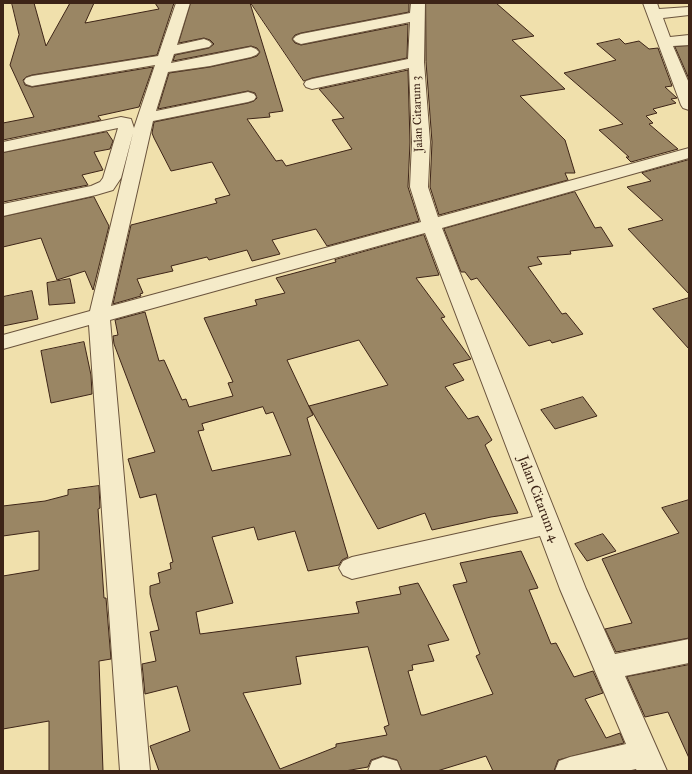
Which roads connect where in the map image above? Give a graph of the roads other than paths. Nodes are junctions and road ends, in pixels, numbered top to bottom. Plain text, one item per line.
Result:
1 (183, 3) edge
2 (651, 8) edge
3 (418, 10) edge
4 (689, 11) edge
5 (301, 39) dead end
6 (689, 40) edge
7 (666, 42) junction
8 (204, 44) dead end
9 (252, 52) dead end
10 (164, 59) junction
11 (689, 59) edge
12 (674, 61) junction
13 (416, 62) junction
14 (32, 81) dead end
15 (312, 84) dead end
16 (248, 97) dead end
17 (689, 105) edge
18 (145, 118) junction
19 (3, 147) edge
20 (689, 153) edge
21 (3, 210) edge
22 (431, 224) junction
23 (99, 315) junction
24 (3, 342) edge
25 (547, 524) junction
26 (352, 568) dead end
27 (689, 651) edge
28 (607, 668) junction
29 (648, 762) edge
30 (135, 771) edge
31 (383, 771) edge
32 (386, 771) edge
33 (570, 771) edge

1 - 10 street
2 - 4 street
2 - 7 street
3 - 5 street
3 - 13 street, Jalan Citarum 3
6 - 7 street
7 - 12 street
8 - 10 street
9 - 10 street
10 - 14 street
10 - 18 street
11 - 12 street
12 - 17 street
13 - 15 street
13 - 22 street, Jalan Citarum 3
16 - 18 street
18 - 23 street
19 - 21 street
20 - 22 street
22 - 23 street
22 - 25 street, Jalan Citarum 4
23 - 24 street
23 - 30 street
25 - 26 street
25 - 28 street, Jalan Citarum 4
27 - 28 street
28 - 29 street, Jalan Citarum 4
29 - 33 street
31 - 32 street

